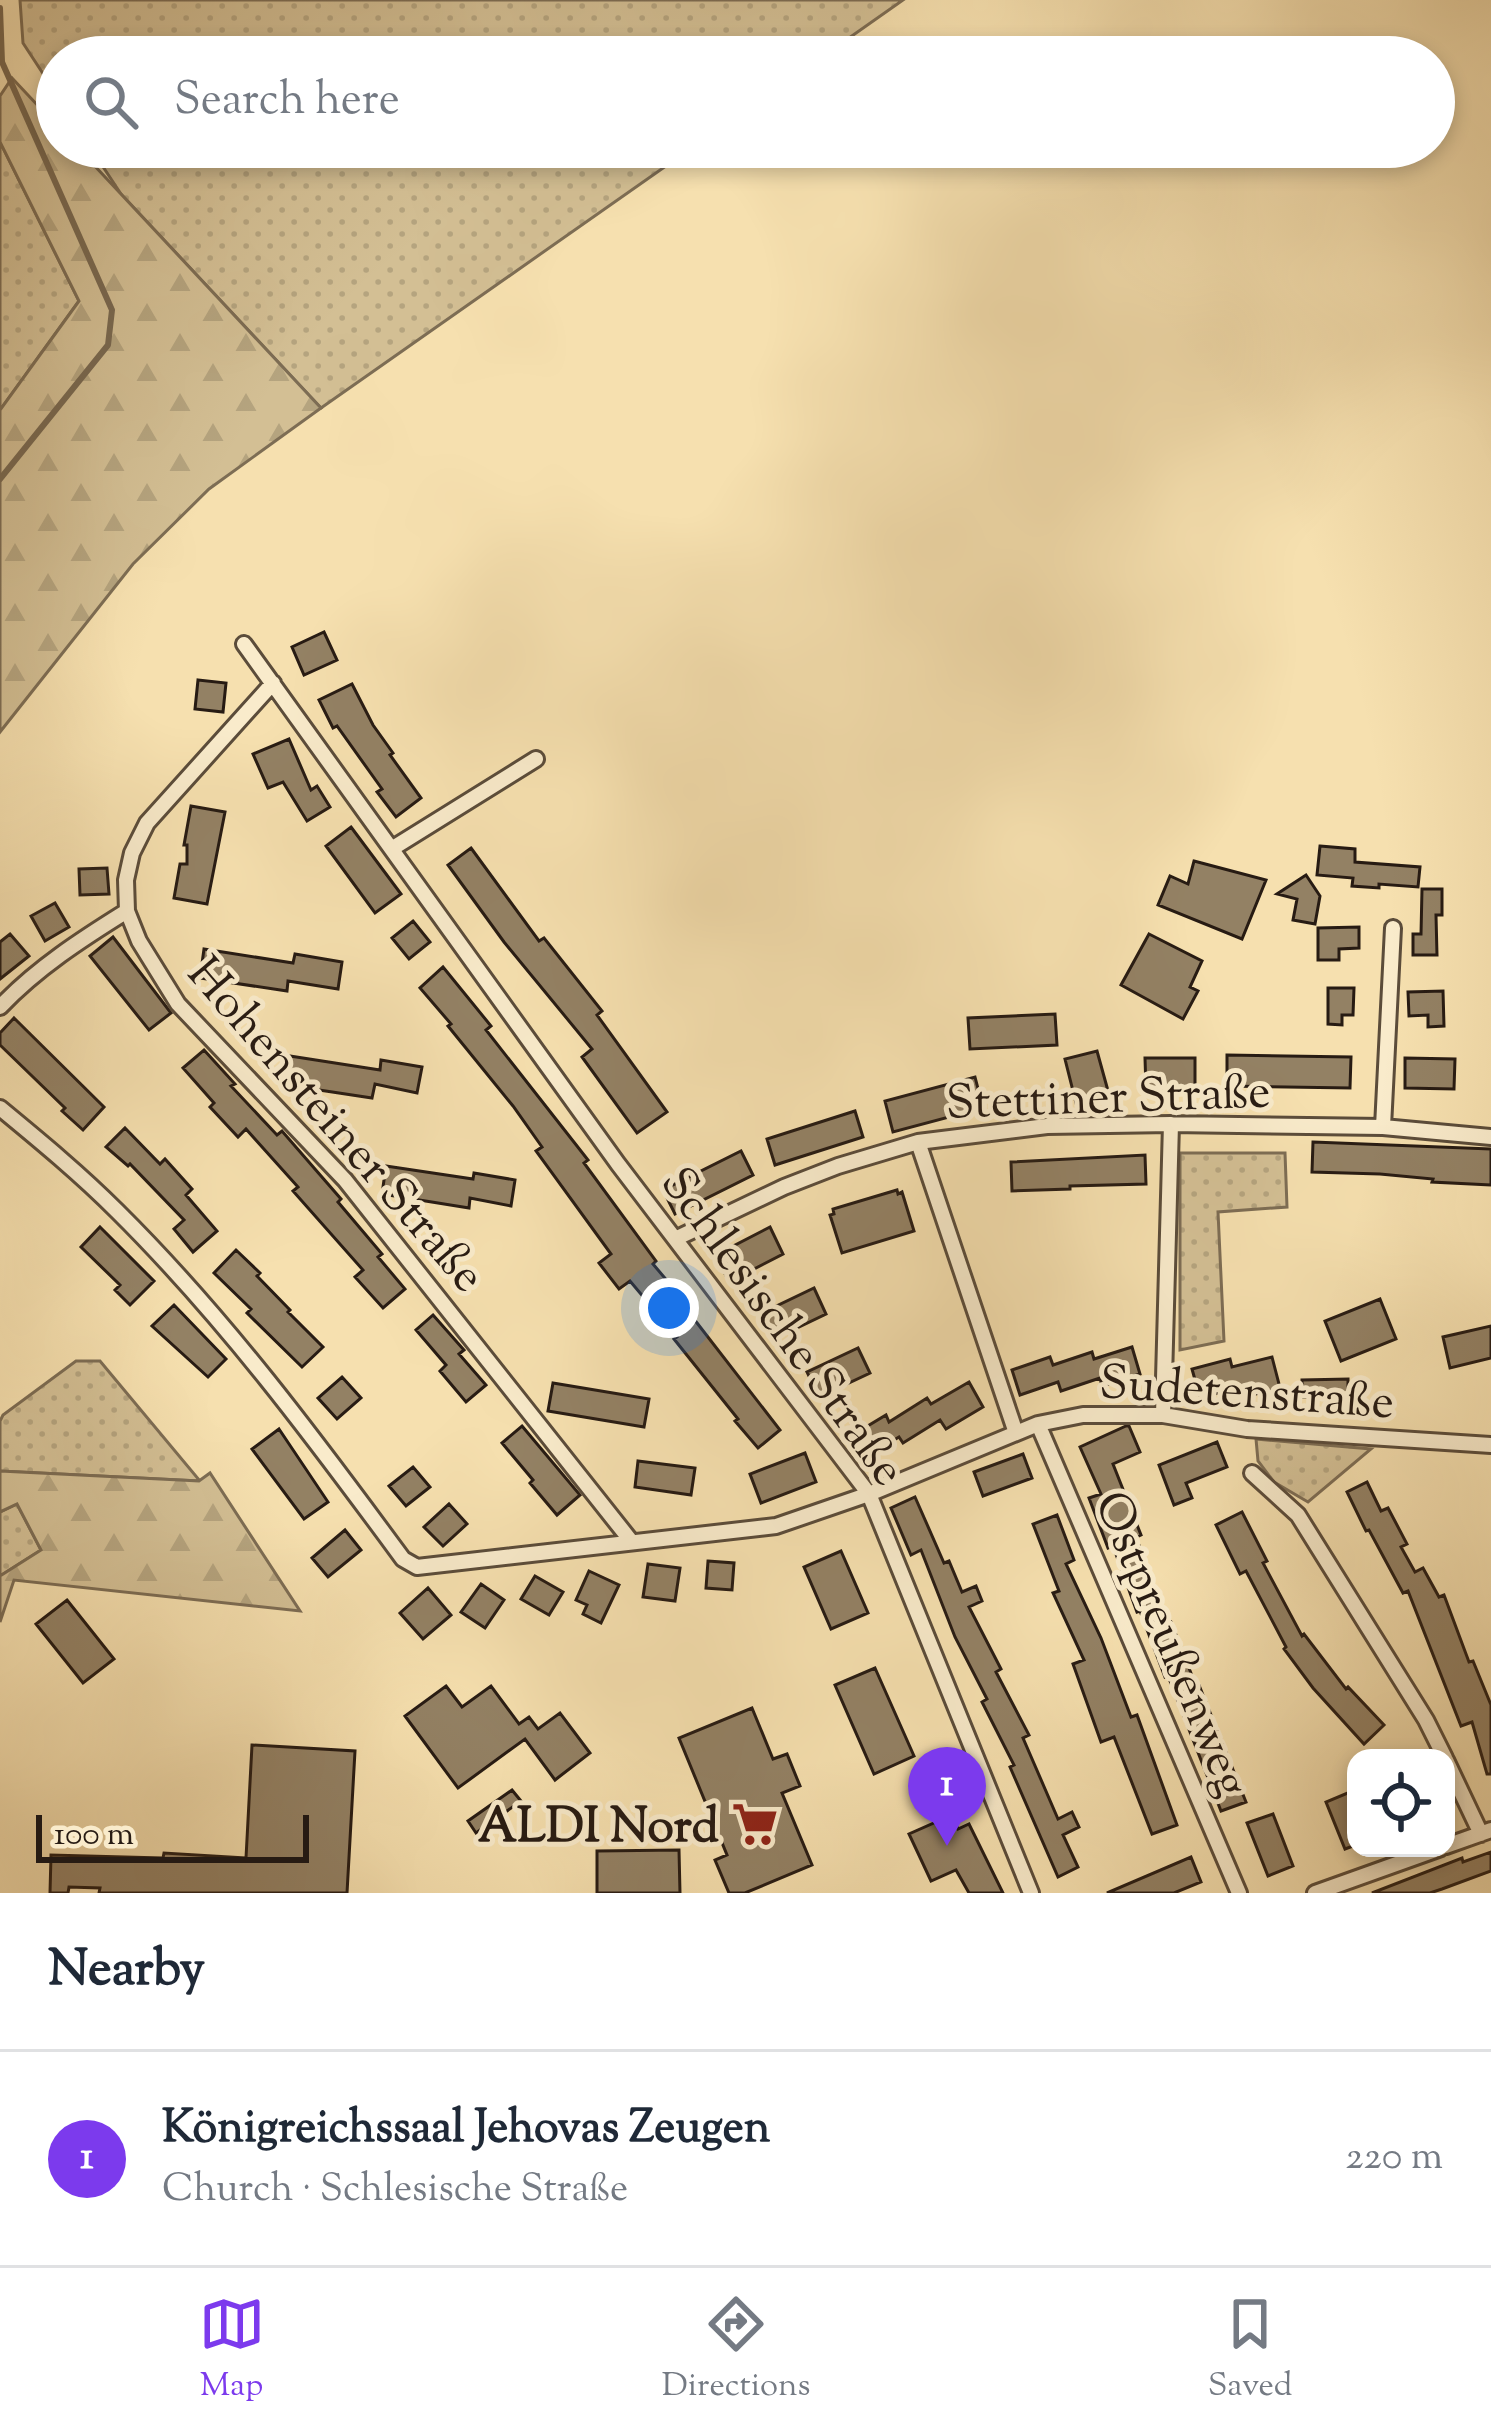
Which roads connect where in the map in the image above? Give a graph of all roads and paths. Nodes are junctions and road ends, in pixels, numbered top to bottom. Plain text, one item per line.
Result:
1 (244, 644) dead end
2 (273, 683) junction
3 (536, 759) dead end
4 (393, 848) junction
5 (127, 910) junction
6 (1393, 928) dead end
7 (0, 1007) edge
8 (0, 1108) edge
9 (1171, 1124) junction
10 (1383, 1127) junction
11 (1491, 1136) edge
12 (918, 1142) junction
13 (675, 1238) junction
14 (1163, 1415) junction
15 (1038, 1424) junction
16 (1016, 1432) junction
17 (1491, 1445) edge
18 (1252, 1473) dead end
19 (869, 1494) junction
20 (631, 1541) junction
21 (1441, 1749) edge
22 (1455, 1775) edge
23 (1486, 1832) edge
24 (1455, 1843) edge
25 (1416, 1857) edge
26 (1031, 1893) edge
27 (1239, 1893) edge
28 (1315, 1893) edge

1 - 2 street, Schlesische Straße
2 - 4 street, Schlesische Straße
2 - 5 street
3 - 4 street
4 - 13 street, Schlesische Straße
5 - 7 street
5 - 20 street, Hohensteiner Straße
6 - 10 street
8 - 20 street, Sudetenstraße
9 - 10 street, Stettiner Straße
9 - 12 street, Stettiner Straße
9 - 14 street
10 - 11 street, Stettiner Straße
12 - 13 street, Stettiner Straße
12 - 16 street
13 - 19 street, Schlesische Straße
14 - 15 street, Sudetenstraße
14 - 17 street, Sudetenstraße
15 - 16 street, Sudetenstraße
15 - 27 street, Ostpreußenweg
16 - 19 street, Sudetenstraße
18 - 21 street
19 - 20 street, Sudetenstraße
19 - 26 street, Schlesische Straße
22 - 23 street
23 - 24 street
25 - 28 street

